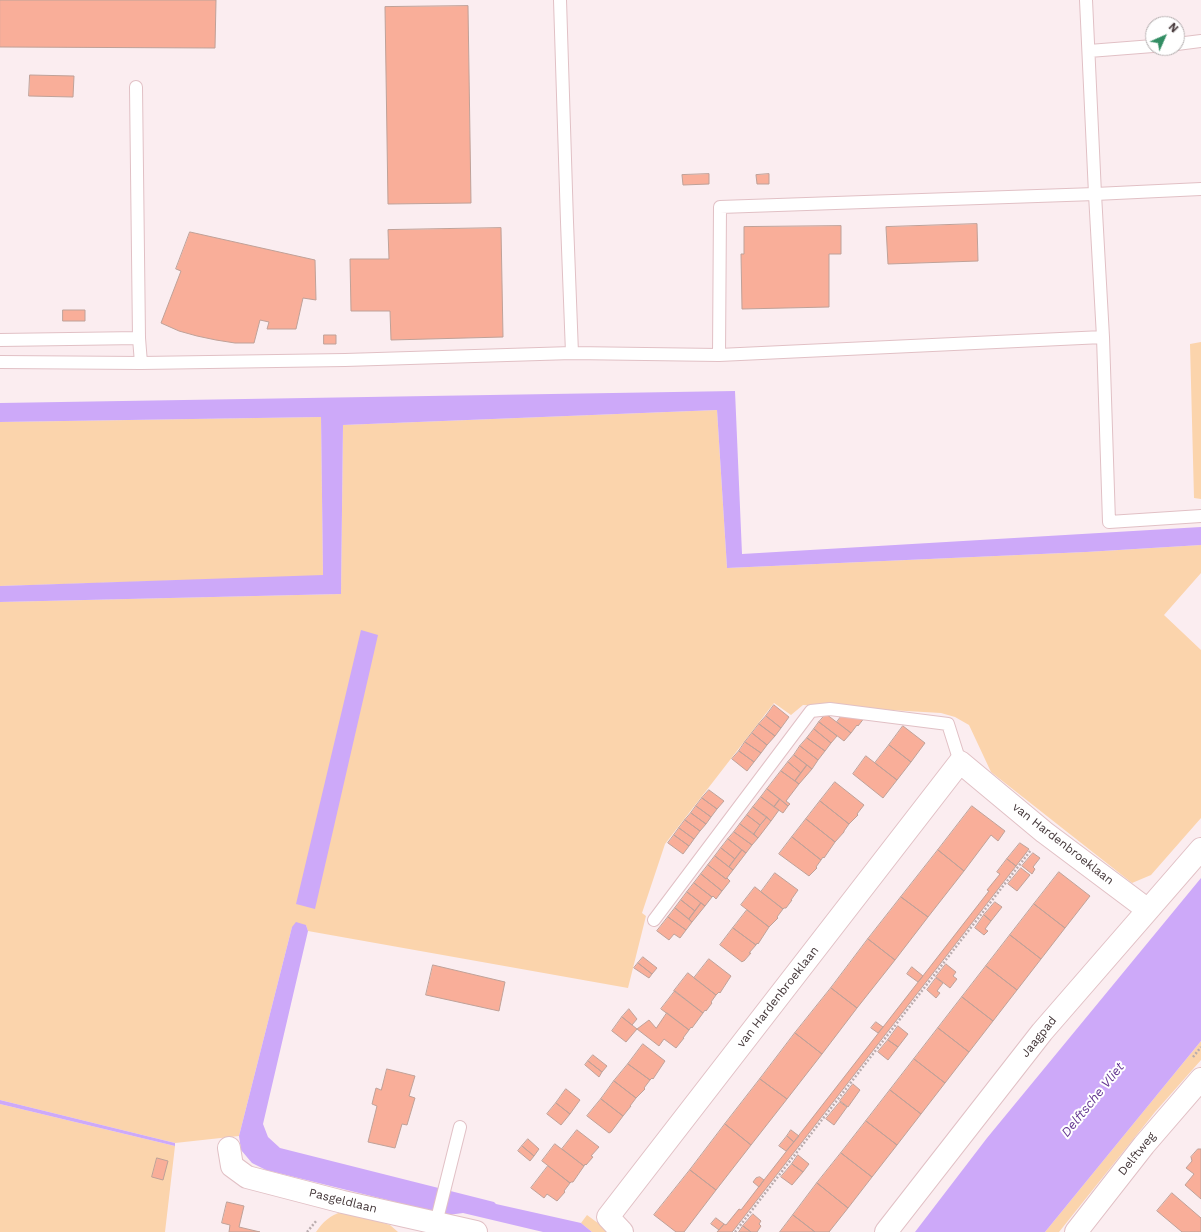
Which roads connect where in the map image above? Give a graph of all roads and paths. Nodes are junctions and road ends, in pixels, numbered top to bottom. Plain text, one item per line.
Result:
1 (560, 0) edge
2 (1086, 0) edge
3 (1201, 42) edge
4 (1185, 43) edge
5 (1145, 47) edge
6 (1090, 51) junction
7 (136, 87) dead end
8 (1201, 189) edge
9 (1095, 194) junction
10 (1103, 337) junction
11 (140, 338) junction
12 (0, 340) edge
13 (572, 353) junction
14 (719, 355) junction
15 (0, 362) edge
16 (141, 363) junction
17 (1201, 516) edge
18 (960, 762) junction
19 (1044, 832) junction
20 (1201, 849) edge
21 (1148, 910) junction
22 (654, 920) dead end
23 (1201, 1079) edge
24 (460, 1127) dead end
25 (229, 1148) dead end
26 (437, 1219) junction
27 (476, 1232) edge
28 (622, 1232) edge
29 (734, 1232) edge
30 (886, 1232) edge
31 (1076, 1232) edge

1 - 13 lane
2 - 6 lane
3 - 4 lane
5 - 6 lane
6 - 9 lane
7 - 11 lane
8 - 9 lane
9 - 10 lane
9 - 14 lane
10 - 14 lane
10 - 17 lane
11 - 12 lane
11 - 16 lane
13 - 14 lane
13 - 16 lane
15 - 16 lane
18 - 19 street, van Hardenbroeklaan
18 - 22 lane
18 - 28 street, van Hardenbroeklaan
19 - 21 street, van Hardenbroeklaan
19 - 29 path
20 - 21 street, Jaagpad
21 - 30 street, Jaagpad
23 - 31 street, Delftweg
24 - 26 lane
25 - 26 street, Pasgeldlaan
26 - 27 street, Pasgeldlaan

